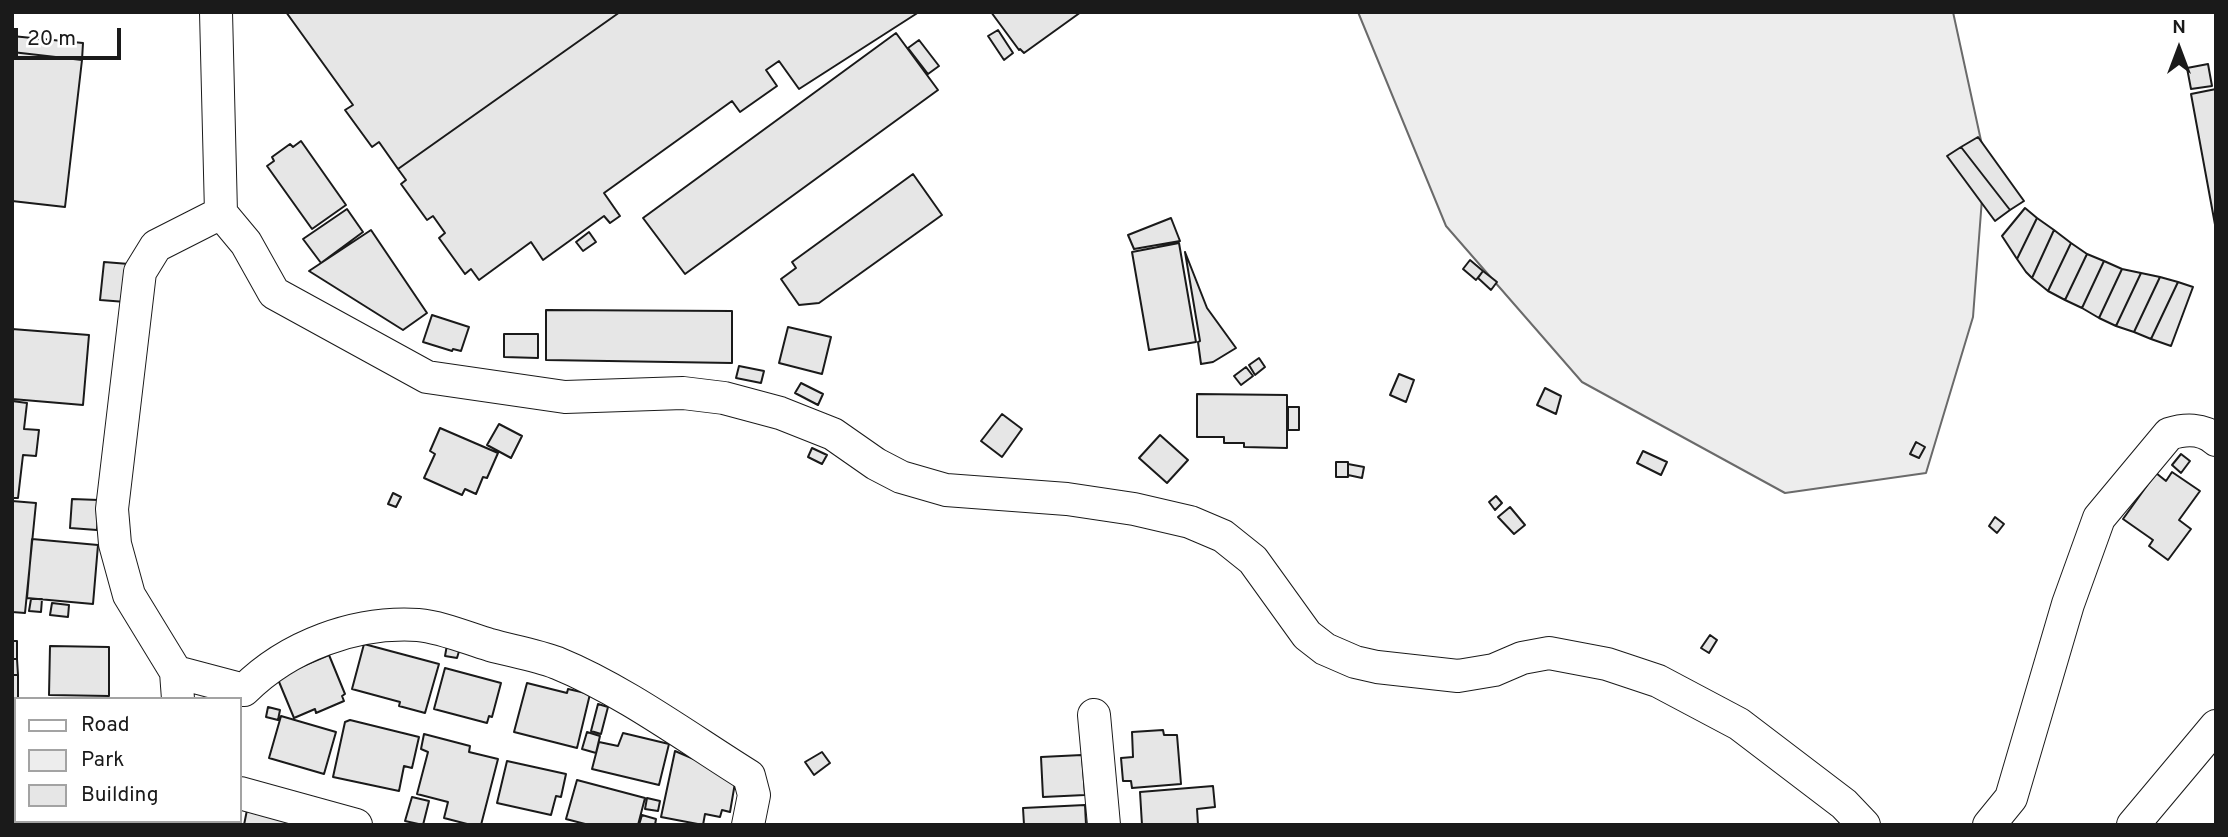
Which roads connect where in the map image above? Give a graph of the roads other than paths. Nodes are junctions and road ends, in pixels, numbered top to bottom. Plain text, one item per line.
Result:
1 (216, 12) edge
2 (221, 213) junction
3 (2216, 440) edge
4 (177, 685) edge
5 (1094, 715) dead end
6 (2216, 726) edge
7 (242, 794) edge
8 (355, 825) edge
9 (748, 825) edge
10 (1104, 825) edge
11 (1864, 825) edge
12 (1989, 825) edge
13 (2133, 825) edge

1 - 2 street
2 - 4 street
2 - 11 street
3 - 12 street
4 - 9 street
5 - 10 street
6 - 13 street
7 - 8 street

